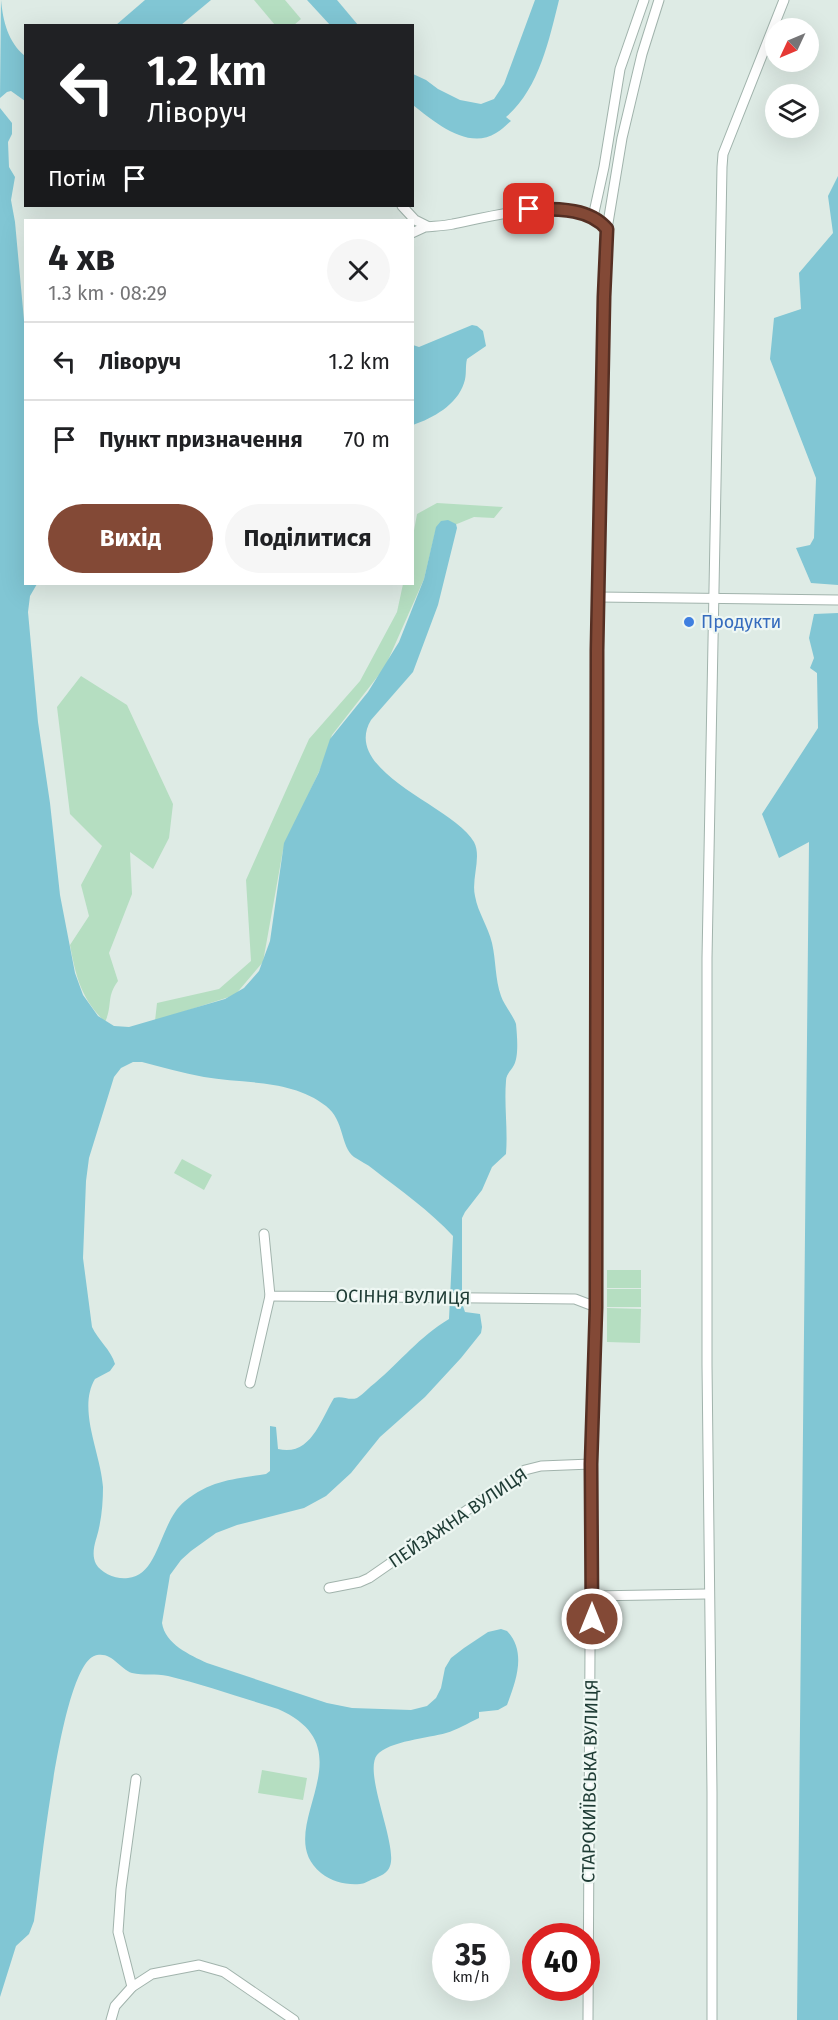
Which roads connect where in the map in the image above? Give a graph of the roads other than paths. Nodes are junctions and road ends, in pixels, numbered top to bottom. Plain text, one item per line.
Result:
1 (644, 0) edge
2 (659, 0) edge
3 (784, 0) edge
4 (403, 207) edge
5 (593, 217) junction
6 (413, 219) edge
7 (414, 220) edge
8 (445, 225) junction
9 (607, 229) junction
10 (414, 232) edge
11 (598, 597) junction
12 (714, 599) junction
13 (838, 600) edge
14 (264, 1234) dead end
15 (270, 1296) junction
16 (596, 1307) junction
17 (250, 1383) dead end
18 (591, 1464) junction
19 (329, 1588) dead end
20 (705, 1594) dead end
21 (592, 1596) junction
22 (136, 1779) dead end
23 (132, 1987) junction
24 (111, 2020) edge
25 (294, 2020) edge
26 (588, 2020) edge
27 (712, 2020) edge

1 - 5 street
2 - 9 street, СТАРОКИЇВСЬКА ВУЛИЦЯ
3 - 12 street
4 - 6 street
5 - 8 street
5 - 9 street
7 - 8 street
8 - 10 street
9 - 11 street, СТАРОКИЇВСЬКА ВУЛИЦЯ
11 - 12 street
11 - 16 street, СТАРОКИЇВСЬКА ВУЛИЦЯ
12 - 13 street
12 - 27 street
14 - 15 street
15 - 16 street, ОСІННЯ ВУЛИЦЯ
15 - 17 street
16 - 18 street, СТАРОКИЇВСЬКА ВУЛИЦЯ
18 - 19 street, ПЕЙЗАЖНА ВУЛИЦЯ
18 - 21 street, СТАРОКИЇВСЬКА ВУЛИЦЯ
20 - 21 street
21 - 26 street, СТАРОКИЇВСЬКА ВУЛИЦЯ
22 - 23 street
23 - 24 street
23 - 25 street

